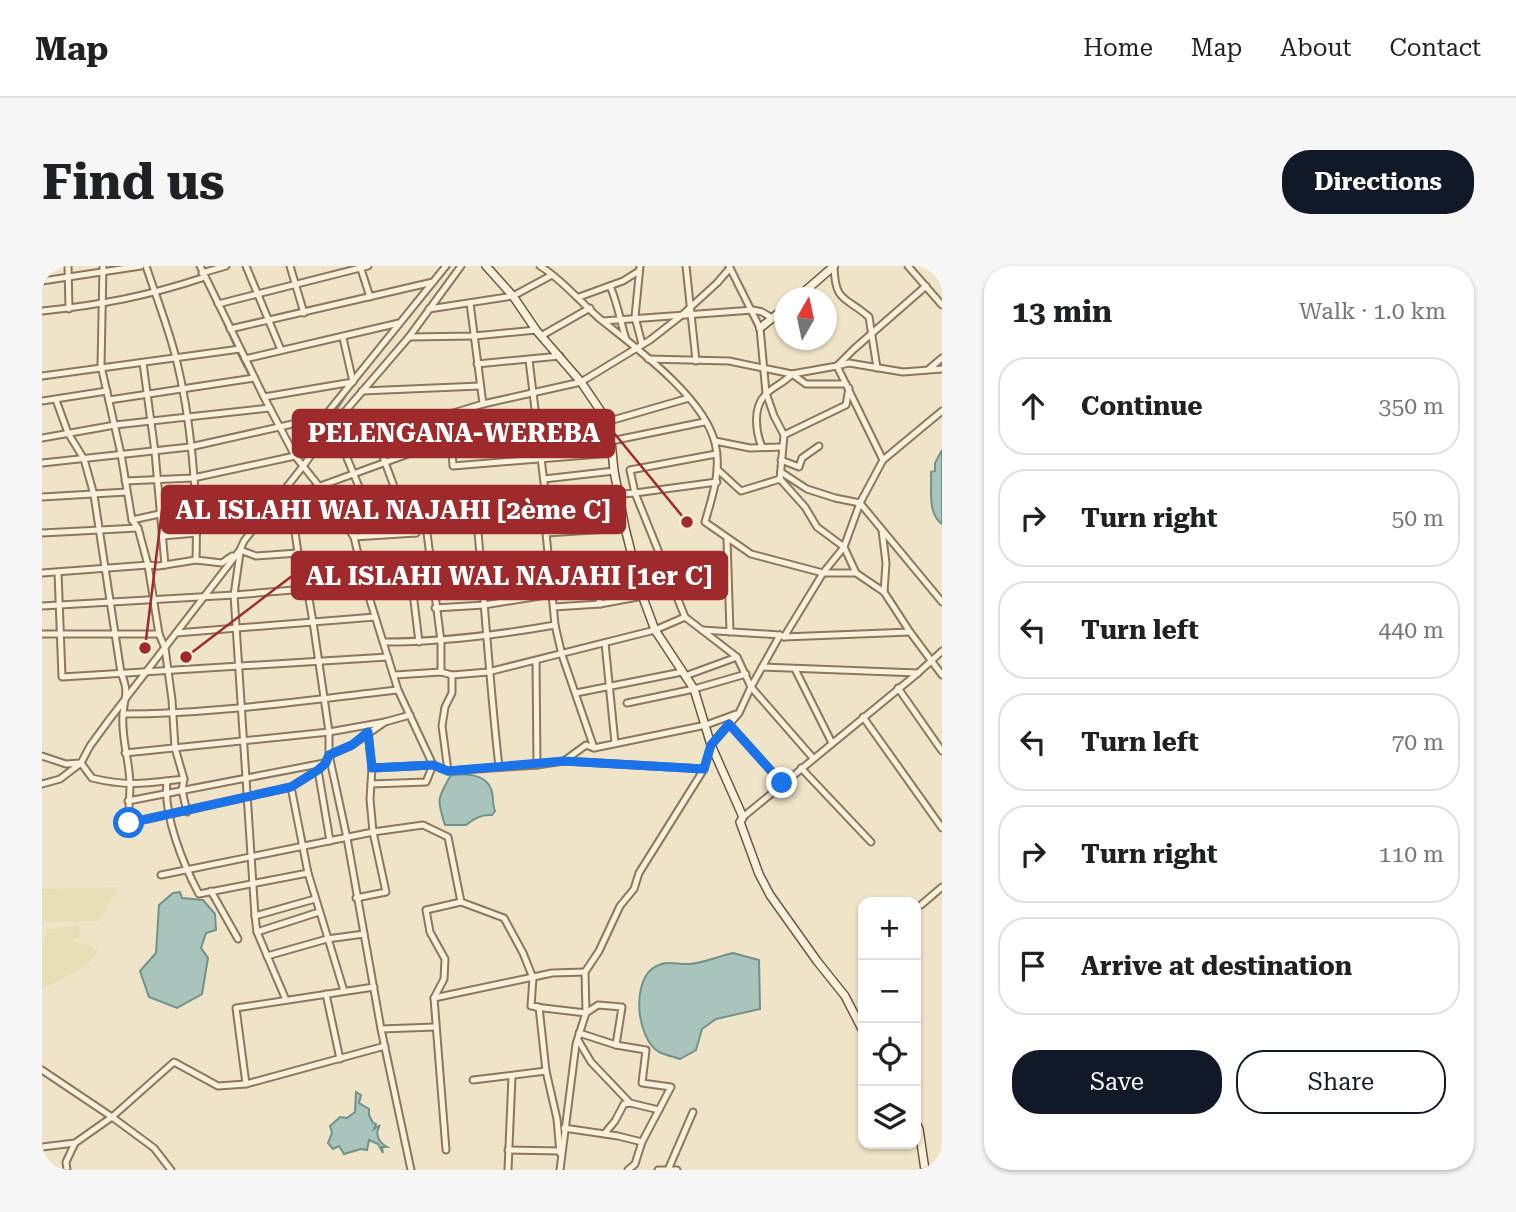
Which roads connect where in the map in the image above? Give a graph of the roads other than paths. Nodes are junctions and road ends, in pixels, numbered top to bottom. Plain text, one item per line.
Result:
1 (68, 266) edge
2 (144, 266) edge
3 (226, 266) edge
4 (246, 266) edge
5 (290, 266) edge
6 (446, 266) edge
7 (461, 266) edge
8 (486, 266) edge
9 (540, 266) edge
10 (687, 266) edge
11 (834, 266) edge
12 (908, 266) edge
13 (363, 267) edge
14 (729, 267) edge
15 (103, 268) edge
16 (639, 269) edge
17 (202, 272) edge
18 (552, 275) junction
19 (69, 278) junction
20 (42, 281) edge
21 (433, 282) junction
22 (295, 286) junction
23 (610, 286) junction
24 (926, 286) junction
25 (810, 287) edge
26 (258, 292) junction
27 (155, 294) junction
28 (513, 296) junction
29 (370, 297) junction
30 (579, 297) junction
31 (470, 303) junction
32 (218, 304) junction
33 (103, 305) junction
34 (942, 306) edge
35 (590, 308) junction
36 (69, 309) junction
37 (429, 309) junction
38 (753, 310) junction
39 (690, 311) junction
40 (42, 312) edge
41 (304, 313) junction
42 (682, 315) junction
43 (635, 317) junction
44 (772, 318) joint
45 (619, 319) junction
46 (269, 321) junction
47 (603, 321) junction
48 (399, 323) junction
49 (760, 328) junction
50 (230, 329) junction
51 (538, 333) junction
52 (872, 333) junction
53 (474, 336) junction
54 (410, 337) junction
55 (342, 338) junction
56 (626, 340) junction
57 (639, 346) junction
58 (240, 349) junction
59 (281, 350) junction
60 (560, 356) junction
61 (176, 358) junction
62 (942, 358) edge
63 (245, 359) junction
64 (648, 359) junction
65 (529, 360) junction
66 (696, 361) junction
67 (143, 363) junction
68 (477, 364) junction
69 (101, 366) junction
70 (837, 366) junction
71 (765, 368) junction
72 (877, 368) junction
73 (929, 369) junction
74 (942, 369) edge
75 (792, 374) junction
76 (42, 376) edge
77 (254, 378) junction
78 (352, 382) junction
79 (581, 382) junction
80 (480, 386) junction
81 (847, 386) junction
82 (182, 389) junction
83 (107, 391) junction
84 (362, 391) junction
85 (534, 393) junction
86 (766, 393) junction
87 (147, 394) junction
88 (264, 397) junction
89 (689, 398) junction
90 (56, 400) junction
91 (109, 400) junction
92 (42, 401) edge
93 (483, 404) junction
94 (269, 408) junction
95 (942, 411) edge
96 (450, 414) junction
97 (187, 418) junction
98 (605, 419) junction
99 (704, 422) junction
100 (151, 423) junction
101 (536, 423) junction
102 (115, 425) junction
103 (450, 427) junction
104 (282, 428) junction
105 (332, 429) junction
106 (68, 433) junction
107 (784, 435) junction
108 (42, 438) edge
109 (611, 441) junction
110 (715, 441) junction
111 (379, 446) dead end
112 (819, 446) dead end
113 (190, 447) junction
114 (762, 447) junction
115 (782, 447) junction
116 (422, 449) dead end
117 (155, 452) junction
118 (612, 453) junction
119 (121, 454) junction
120 (716, 454) junction
121 (295, 456) junction
122 (84, 459) junction
123 (541, 459) junction
124 (781, 460) junction
125 (883, 460) junction
126 (385, 461) junction
127 (42, 463) edge
128 (304, 465) junction
129 (716, 468) junction
130 (614, 471) junction
131 (353, 472) junction
132 (780, 475) junction
133 (193, 478) junction
134 (158, 479) junction
135 (544, 479) junction
136 (125, 481) junction
137 (717, 482) junction
138 (319, 486) junction
139 (545, 489) junction
140 (128, 492) junction
141 (618, 493) junction
142 (635, 493) junction
143 (94, 495) junction
144 (42, 496) edge
145 (290, 497) junction
146 (278, 499) junction
147 (399, 500) junction
148 (475, 501) junction
149 (860, 503) junction
150 (196, 506) junction
151 (426, 509) junction
152 (160, 514) junction
153 (132, 520) junction
154 (138, 528) junction
155 (625, 528) junction
156 (99, 530) junction
157 (883, 530) junction
158 (42, 533) edge
159 (197, 533) junction
160 (416, 533) junction
161 (426, 533) junction
162 (162, 536) junction
163 (354, 537) junction
164 (727, 539) junction
165 (844, 547) junction
166 (240, 550) junction
167 (298, 552) junction
168 (196, 560) junction
169 (633, 560) junction
170 (590, 562) junction
171 (148, 565) junction
172 (165, 565) junction
173 (549, 565) junction
174 (106, 570) junction
175 (58, 572) junction
176 (42, 573) edge
177 (823, 573) junction
178 (856, 573) junction
179 (483, 579) junction
180 (433, 582) junction
181 (365, 584) junction
182 (412, 585) junction
183 (308, 589) junction
184 (675, 590) junction
185 (368, 592) junction
186 (884, 592) junction
187 (552, 594) junction
188 (234, 595) junction
189 (642, 595) junction
190 (202, 597) junction
191 (154, 600) junction
192 (942, 602) edge
193 (110, 603) junction
194 (600, 604) junction
195 (484, 605) junction
196 (42, 606) edge
197 (58, 606) junction
198 (554, 607) junction
199 (435, 608) junction
200 (376, 617) junction
201 (685, 617) junction
202 (313, 622) junction
203 (555, 625) junction
204 (237, 628) junction
205 (655, 630) junction
206 (702, 630) junction
207 (60, 632) junction
208 (730, 632) junction
209 (910, 632) junction
210 (176, 633) junction
211 (42, 634) edge
212 (159, 634) junction
213 (116, 635) junction
214 (782, 636) junction
215 (486, 637) junction
216 (441, 641) junction
217 (385, 642) junction
218 (419, 642) junction
219 (605, 643) junction
220 (165, 648) junction
221 (942, 651) edge
222 (562, 655) junction
223 (388, 657) junction
224 (737, 657) junction
225 (930, 660) junction
226 (319, 661) junction
227 (536, 661) junction
228 (239, 666) junction
229 (762, 667) junction
230 (795, 669) junction
231 (168, 670) junction
232 (148, 672) junction
233 (441, 672) junction
234 (488, 672) junction
235 (121, 673) junction
236 (918, 673) junction
237 (395, 674) junction
238 (684, 674) junction
239 (746, 674) junction
240 (452, 675) junction
241 (942, 675) edge
242 (751, 687) junction
243 (608, 688) junction
244 (898, 688) junction
245 (398, 690) junction
246 (694, 690) junction
247 (576, 693) junction
248 (128, 697) junction
249 (323, 698) junction
250 (627, 702) dead end
251 (242, 709) junction
252 (739, 713) junction
253 (123, 714) junction
254 (173, 714) junction
255 (410, 715) junction
256 (863, 717) junction
257 (385, 722) junction
258 (729, 724) junction
259 (706, 725) junction
260 (328, 732) junction
261 (368, 732) junction
262 (244, 741) junction
263 (615, 743) junction
264 (832, 743) junction
265 (711, 745) junction
266 (175, 748) junction
267 (594, 748) junction
268 (942, 751) edge
269 (125, 753) junction
270 (329, 755) junction
271 (42, 756) edge
272 (813, 758) junction
273 (564, 761) junction
274 (81, 763) junction
275 (326, 763) junction
276 (433, 765) junction
277 (537, 765) junction
278 (499, 767) junction
279 (372, 768) junction
280 (801, 768) junction
281 (704, 769) junction
282 (318, 770) junction
283 (448, 771) junction
284 (184, 779) junction
285 (246, 779) junction
286 (167, 781) junction
287 (782, 783) junction
288 (42, 784) edge
289 (372, 784) junction
290 (130, 785) junction
291 (291, 787) junction
292 (182, 790) junction
293 (166, 793) junction
294 (247, 796) junction
295 (128, 800) junction
296 (187, 811) junction
297 (170, 815) junction
298 (743, 817) junction
299 (942, 828) edge
300 (373, 832) junction
301 (347, 838) junction
302 (330, 841) junction
303 (871, 842) dead end
304 (303, 846) junction
305 (251, 857) junction
306 (187, 870) junction
307 (308, 873) junction
308 (161, 875) dead end
309 (253, 883) junction
310 (942, 887) edge
311 (211, 891) junction
312 (356, 898) junction
313 (315, 899) junction
314 (461, 902) junction
315 (921, 905) dead end
316 (319, 912) junction
317 (255, 916) junction
318 (257, 932) junction
319 (364, 934) junction
320 (238, 939) dead end
321 (327, 939) junction
322 (267, 956) junction
323 (585, 972) junction
324 (533, 978) junction
325 (374, 987) junction
326 (344, 991) junction
327 (326, 994) junction
328 (434, 998) junction
329 (286, 1000) junction
330 (531, 1006) junction
331 (586, 1013) junction
332 (859, 1023) edge
333 (435, 1027) junction
334 (381, 1029) junction
335 (578, 1036) junction
336 (615, 1045) junction
337 (385, 1046) junction
338 (340, 1059) junction
339 (42, 1070) edge
340 (546, 1071) junction
341 (512, 1076) junction
342 (473, 1080) dead end
343 (246, 1084) junction
344 (631, 1103) junction
345 (659, 1110) junction
346 (693, 1112) dead end
347 (112, 1116) junction
348 (564, 1128) junction
349 (605, 1133) junction
350 (642, 1142) junction
351 (75, 1143) junction
352 (921, 1143) edge
353 (42, 1147) edge
354 (446, 1150) dead end
355 (508, 1150) junction
356 (560, 1151) junction
357 (563, 1168) edge
358 (67, 1170) edge
359 (171, 1170) edge
360 (411, 1170) edge
361 (508, 1170) edge
362 (628, 1170) edge
363 (658, 1170) edge
364 (668, 1170) edge
365 (677, 1170) edge
366 (925, 1170) edge

1 - 19 street
2 - 15 street
2 - 27 street
3 - 17 street
4 - 26 street
5 - 22 street
6 - 21 street
7 - 37 street
8 - 28 street
9 - 18 street
10 - 39 street
11 - 25 street
11 - 52 street
12 - 24 street
13 - 22 street
13 - 29 street
14 - 38 street
14 - 39 street
15 - 19 street
15 - 33 street
16 - 23 street
16 - 43 street
17 - 27 street
17 - 32 street
18 - 28 street
18 - 30 street
19 - 20 street
19 - 36 street
21 - 29 street
21 - 48 street
22 - 26 street
22 - 41 street
23 - 30 street
23 - 45 street
24 - 34 street
24 - 52 street
26 - 32 street
26 - 46 street
27 - 33 street
27 - 61 street
28 - 31 street
28 - 51 street
29 - 41 street
30 - 35 street
31 - 37 street
31 - 53 street
32 - 50 street
33 - 36 street
33 - 69 street
35 - 47 street
35 - 51 street
36 - 40 street
37 - 54 street
38 - 39 street
38 - 44 street
38 - 49 street
39 - 42 street
39 - 66 street
41 - 46 street
42 - 43 street
42 - 57 street
43 - 45 street
43 - 57 street
44 - 49 street
45 - 47 street
45 - 56 street
46 - 50 street
46 - 59 street
47 - 56 street
48 - 55 street
48 - 78 street
49 - 71 street
50 - 58 street
51 - 53 street
51 - 60 street
52 - 70 street
52 - 72 street
53 - 54 street
53 - 68 street
54 - 84 street
55 - 59 street
55 - 78 street
56 - 57 street
57 - 64 street
57 - 79 street
58 - 61 street
58 - 63 street
59 - 63 street
60 - 65 street
60 - 79 street
61 - 67 street
61 - 82 street
62 - 73 street
63 - 77 street
64 - 66 street
64 - 89 street
65 - 68 street
65 - 85 street
66 - 71 street
67 - 69 street
67 - 87 street
68 - 80 street
69 - 76 street
69 - 83 street
70 - 72 street
70 - 75 street
70 - 81 street
71 - 75 street
71 - 86 street
72 - 73 street
73 - 74 street
75 - 81 street
75 - 86 street
77 - 82 street
77 - 88 street
78 - 88 street
78 - 104 street
79 - 85 street
79 - 98 street
80 - 84 street
80 - 93 street
81 - 107 street
81 - 125 street
82 - 87 street
82 - 97 street
83 - 90 street
83 - 91 street
84 - 105 street
85 - 93 street
85 - 101 street
86 - 107 street
86 - 114 street
87 - 91 street
87 - 100 street
88 - 94 street
89 - 98 street
89 - 99 street
90 - 92 street
90 - 106 street
91 - 102 street
93 - 96 street
94 - 97 street
94 - 104 street
95 - 125 street
96 - 103 street
96 - 105 street
97 - 100 street
97 - 113 street
98 - 101 street
98 - 109 street
99 - 109 street
99 - 110 street
100 - 102 street
100 - 117 street
101 - 103 street
101 - 123 street
102 - 106 street
102 - 119 street
103 - 123 street
104 - 113 street
104 - 121 street
105 - 128 street
105 - 131 street
106 - 108 street
106 - 122 street
107 - 115 street
109 - 118 street
110 - 114 street
110 - 120 street
111 - 126 street
112 - 124 street
113 - 117 street
113 - 133 street
114 - 115 street
115 - 124 street
116 - 126 street
117 - 119 street
117 - 134 street
118 - 123 street
118 - 130 street
119 - 122 street
119 - 136 street
120 - 129 street
120 - 142 street
121 - 128 street
121 - 133 street
122 - 127 street
122 - 143 street
123 - 135 street
124 - 132 street
125 - 149 street
126 - 131 street
126 - 147 street
128 - 138 street
128 - 146 street
129 - 132 street
129 - 137 street
130 - 135 street
130 - 141 street
131 - 138 street
131 - 147 street
132 - 149 street
132 - 165 street
133 - 134 street
133 - 150 street
134 - 136 street
134 - 152 street
135 - 139 street
136 - 140 street
137 - 142 street
137 - 164 street
138 - 145 street
138 - 163 street
139 - 141 street
139 - 148 street
140 - 143 street
140 - 153 street
141 - 142 street
141 - 155 street
142 - 184 street
143 - 144 street
143 - 156 street
145 - 146 street
145 - 167 street
146 - 150 street
146 - 166 street
147 - 151 street
147 - 160 street
148 - 151 street
148 - 179 street
149 - 157 street
149 - 165 street
150 - 152 street
150 - 159 street
151 - 161 street
152 - 153 street
152 - 162 street
153 - 154 street
154 - 156 street
154 - 171 street
155 - 169 street
155 - 173 street
156 - 158 street
156 - 174 street
157 - 186 street
157 - 192 street
159 - 162 street
159 - 168 street
160 - 161 street
160 - 163 street
161 - 180 street
162 - 172 street
163 - 181 street
164 - 177 street
164 - 208 street
165 - 177 street
165 - 178 street
166 - 167 street
166 - 168 street
166 - 188 street
166 - 190 street
167 - 183 street
168 - 172 street
169 - 170 street
169 - 189 street
170 - 173 street
170 - 194 street
171 - 172 street
171 - 174 street
171 - 191 street
173 - 187 street
174 - 175 street
174 - 193 street
175 - 176 street
175 - 197 street
177 - 178 street
177 - 214 street
178 - 186 street
179 - 180 street
179 - 195 street
180 - 182 street
180 - 199 street
181 - 183 street
181 - 185 street
182 - 185 street
182 - 218 street
183 - 188 street
183 - 202 street
184 - 189 street
184 - 201 street
185 - 200 street
186 - 209 street
187 - 195 street
187 - 198 street
188 - 190 street
188 - 204 street
189 - 194 street
189 - 205 street
190 - 191 street
190 - 210 street
191 - 193 street
191 - 212 street
193 - 197 street
193 - 213 street
194 - 198 street
195 - 199 street
195 - 215 street
196 - 197 street
197 - 207 street
198 - 203 street
199 - 216 street
200 - 202 street
200 - 217 street
201 - 205 street
201 - 206 street
202 - 204 street
202 - 226 street
203 - 215 street
203 - 222 street
204 - 210 street
204 - 228 street
205 - 219 street
205 - 238 street
206 - 208 street
206 - 224 street
207 - 211 street
207 - 213 street
207 - 235 street
208 - 214 street
209 - 214 street
209 - 225 street
210 - 220 street
212 - 213 street
212 - 220 street
213 - 235 street
214 - 229 street
215 - 216 street
215 - 234 street
216 - 218 street
216 - 233 street
217 - 218 street
217 - 223 street
219 - 222 street
219 - 243 street
220 - 231 street
220 - 232 street
221 - 225 street
222 - 227 street
222 - 247 street
223 - 226 street
223 - 237 street
224 - 238 street
224 - 239 street
225 - 236 street
225 - 241 street
226 - 228 street
226 - 249 street
227 - 234 street
227 - 277 street
228 - 231 street
228 - 251 street
229 - 230 street
229 - 242 street
230 - 236 street
230 - 264 street
231 - 232 street
231 - 254 street
232 - 235 street
232 - 248 street
233 - 237 street
233 - 240 street
234 - 240 street
234 - 278 street
235 - 248 street
236 - 244 street
237 - 245 street
238 - 243 street
238 - 246 street
239 - 242 street
239 - 246 street
240 - 283 street
242 - 252 street
242 - 272 street
243 - 247 street
243 - 263 street
244 - 256 street
244 - 268 street
245 - 249 street
245 - 255 street
246 - 250 street
246 - 259 street
247 - 267 street
248 - 253 street
248 - 274 street
249 - 251 street
249 - 260 street
251 - 254 street
251 - 262 street
252 - 258 street
252 - 259 street
253 - 254 street
253 - 269 street
254 - 266 street
255 - 257 street
255 - 276 street
256 - 264 street
256 - 299 street
257 - 260 street
257 - 261 street
258 - 265 street
258 - 287 street
259 - 263 street
259 - 265 street
260 - 262 street
260 - 270 street
261 - 270 street
261 - 279 street
262 - 266 street
262 - 285 street
263 - 267 street
264 - 272 street
265 - 281 street
265 - 298 street
266 - 269 street
266 - 284 street
267 - 273 street
269 - 290 street
270 - 275 street
270 - 301 street
271 - 274 street
272 - 280 street
273 - 277 street
273 - 281 street
274 - 288 street
274 - 290 street
275 - 282 street
275 - 285 street
276 - 279 street
276 - 283 street
276 - 289 street
277 - 278 street
278 - 283 street
279 - 289 street
280 - 287 street
280 - 303 street
281 - 323 street
282 - 291 street
282 - 302 street
284 - 286 street
284 - 292 street
285 - 292 street
285 - 294 street
286 - 290 street
286 - 293 street
287 - 298 street
289 - 300 street
290 - 295 street
291 - 294 street
291 - 304 street
292 - 293 street
292 - 296 street
293 - 295 street
293 - 297 street
294 - 296 street
294 - 305 street
295 - 297 street
296 - 297 street
297 - 306 street
298 - 332 street
300 - 301 street
300 - 312 street
300 - 314 street
301 - 302 street
301 - 312 street
302 - 304 street
304 - 305 street
304 - 307 street
305 - 306 street
305 - 309 street
306 - 308 street
306 - 311 street
307 - 309 street
307 - 313 street
309 - 311 street
309 - 317 street
310 - 315 street
311 - 320 street
312 - 319 street
313 - 316 street
313 - 317 street
314 - 324 street
314 - 328 street
316 - 318 street
316 - 321 street
317 - 318 street
318 - 322 street
319 - 321 street
319 - 325 street
321 - 322 street
321 - 326 street
322 - 329 street
323 - 324 street
323 - 331 street
324 - 328 street
324 - 330 street
325 - 326 street
325 - 334 street
326 - 327 street
327 - 329 street
327 - 338 street
328 - 333 street
329 - 343 street
330 - 331 street
330 - 340 street
331 - 335 street
331 - 336 street
333 - 334 street
333 - 354 street
334 - 337 street
335 - 336 street
335 - 344 street
335 - 348 street
336 - 345 street
337 - 338 street
337 - 360 street
338 - 343 street
339 - 347 street
340 - 341 street
340 - 356 street
341 - 342 street
341 - 355 street
343 - 347 street
344 - 345 street
344 - 349 street
345 - 350 street
346 - 364 street
347 - 351 street
347 - 359 street
348 - 349 street
348 - 357 street
349 - 350 street
350 - 362 street
351 - 353 street
351 - 358 street
352 - 366 street
355 - 356 street
355 - 361 street
356 - 357 street
363 - 364 street
364 - 365 street

